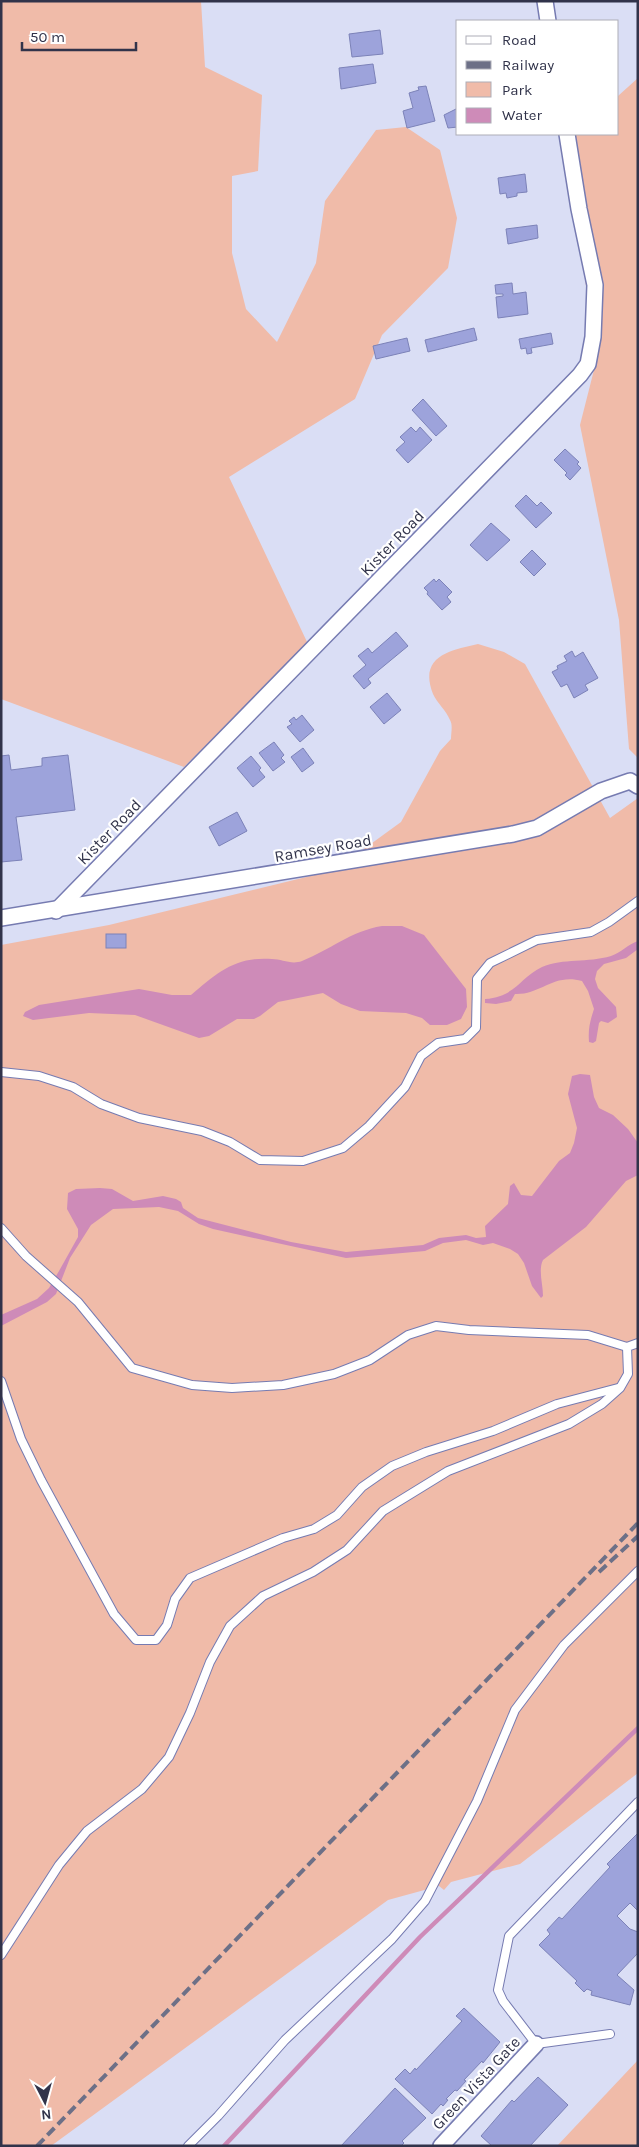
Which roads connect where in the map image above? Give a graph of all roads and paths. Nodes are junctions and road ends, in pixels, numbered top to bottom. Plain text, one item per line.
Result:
1 (545, 1) edge
2 (548, 20) edge
3 (567, 135) edge
4 (638, 786) edge
5 (638, 901) edge
6 (56, 911) junction
7 (1, 918) edge
8 (1, 1072) edge
9 (1, 1228) edge
10 (638, 1343) edge
11 (628, 1348) junction
12 (1, 1381) edge
13 (620, 1388) junction
14 (638, 1571) edge
15 (638, 1802) edge
16 (1, 1954) edge
17 (610, 2034) dead end
18 (536, 2044) junction
19 (188, 2146) edge
20 (441, 2146) edge

1 - 2 street
3 - 6 street, Kister Road
4 - 6 street, Ramsey Road
5 - 8 lane
6 - 7 street, Ramsey Road
9 - 11 lane
10 - 11 lane
11 - 13 lane
12 - 13 lane
13 - 16 lane
14 - 19 lane
15 - 18 lane
17 - 18 lane
18 - 20 street, Green Vista Gate

